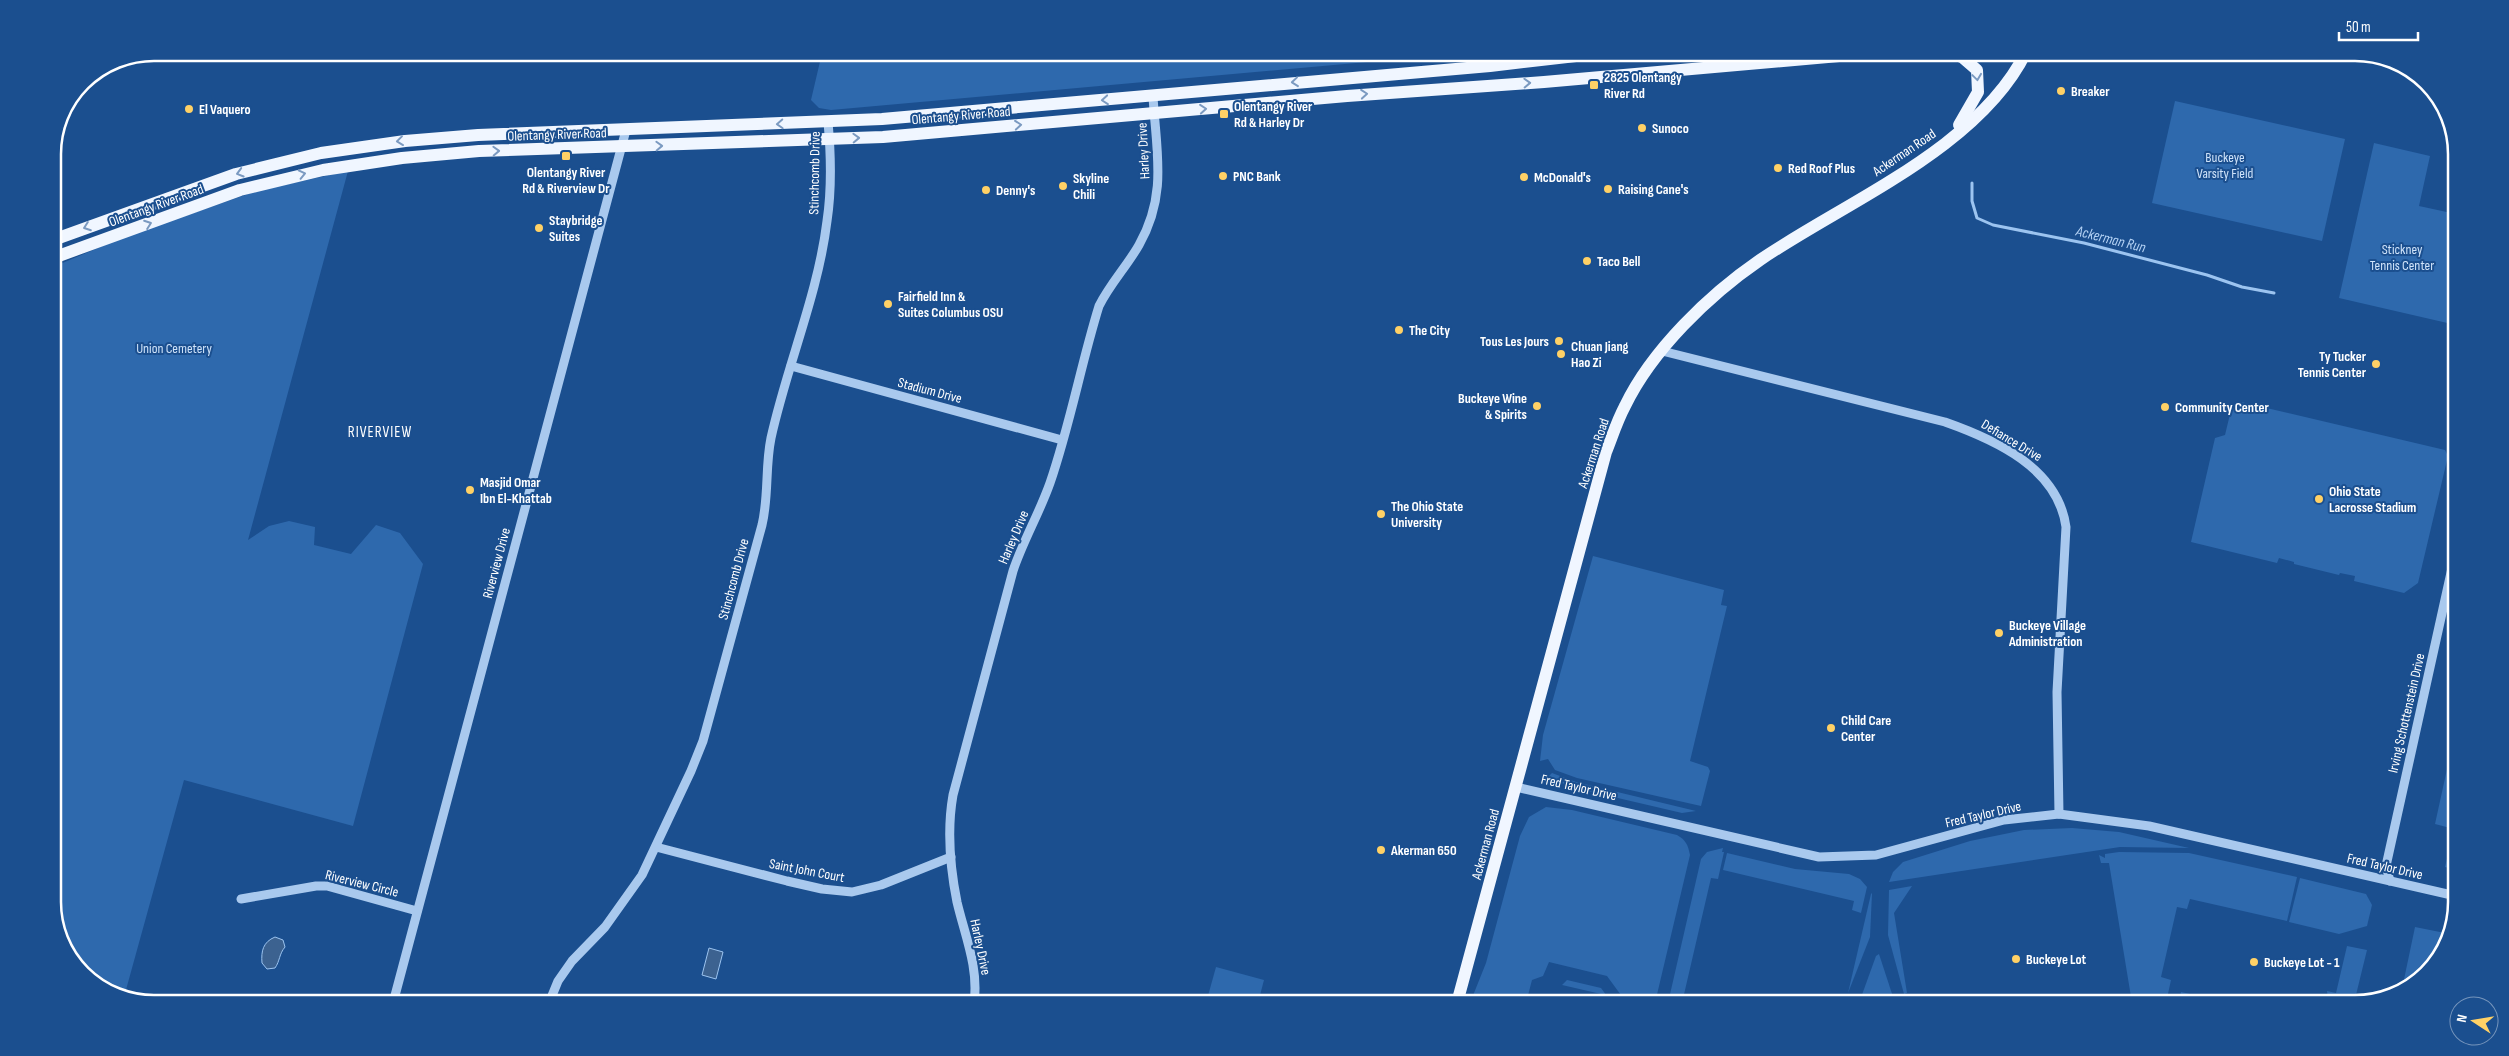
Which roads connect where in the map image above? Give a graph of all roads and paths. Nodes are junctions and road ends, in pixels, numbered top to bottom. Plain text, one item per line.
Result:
1 (1517, 61) edge
2 (1782, 61) edge
3 (1969, 61) edge
4 (2021, 61) edge
5 (1153, 96) junction
6 (1154, 114) junction
7 (828, 122) junction
8 (626, 130) junction
9 (1950, 138) junction
10 (830, 139) junction
11 (621, 147) junction
12 (61, 236) edge
13 (61, 255) edge
14 (1662, 351) junction
15 (791, 366) junction
16 (1062, 440) junction
17 (2448, 586) edge
18 (1516, 787) junction
19 (2059, 814) junction
20 (656, 847) junction
21 (951, 856) junction
22 (2390, 881) junction
23 (2448, 894) edge
24 (241, 899) dead end
25 (417, 911) junction
26 (394, 995) edge
27 (553, 995) edge
28 (975, 995) edge
29 (1459, 995) edge

1 -> 5 main road, Olentangy River Road
6 -> 2 main road, Olentangy River Road
3 -> 9 main road
4 - 9 main road, Ackerman Road
5 - 6 street, Harley Drive
5 -> 7 main road, Olentangy River Road
10 -> 6 main road, Olentangy River Road
6 - 16 street, Harley Drive
7 -> 8 main road, Olentangy River Road
7 - 10 street, Stinchcomb Drive
8 - 11 street, Riverview Drive
8 -> 12 main road, Olentangy River Road
9 - 14 main road, Ackerman Road
11 -> 10 main road, Olentangy River Road
10 - 15 street, Stinchcomb Drive
13 -> 11 main road, Olentangy River Road
11 - 25 street, Riverview Drive
14 - 18 main road, Ackerman Road
14 - 19 street, Defiance Drive
15 - 16 street, Stadium Drive
15 - 20 street, Stinchcomb Drive
16 - 21 street, Harley Drive
17 - 22 street, Irving Schottenstein Drive
18 - 19 street, Fred Taylor Drive
18 - 29 main road, Ackerman Road
19 - 22 street, Fred Taylor Drive
20 - 21 street, Saint John Court
20 - 27 street, Stinchcomb Drive
21 - 28 street, Harley Drive
22 - 23 street, Fred Taylor Drive
24 - 25 street, Riverview Circle
25 - 26 street, Riverview Drive

